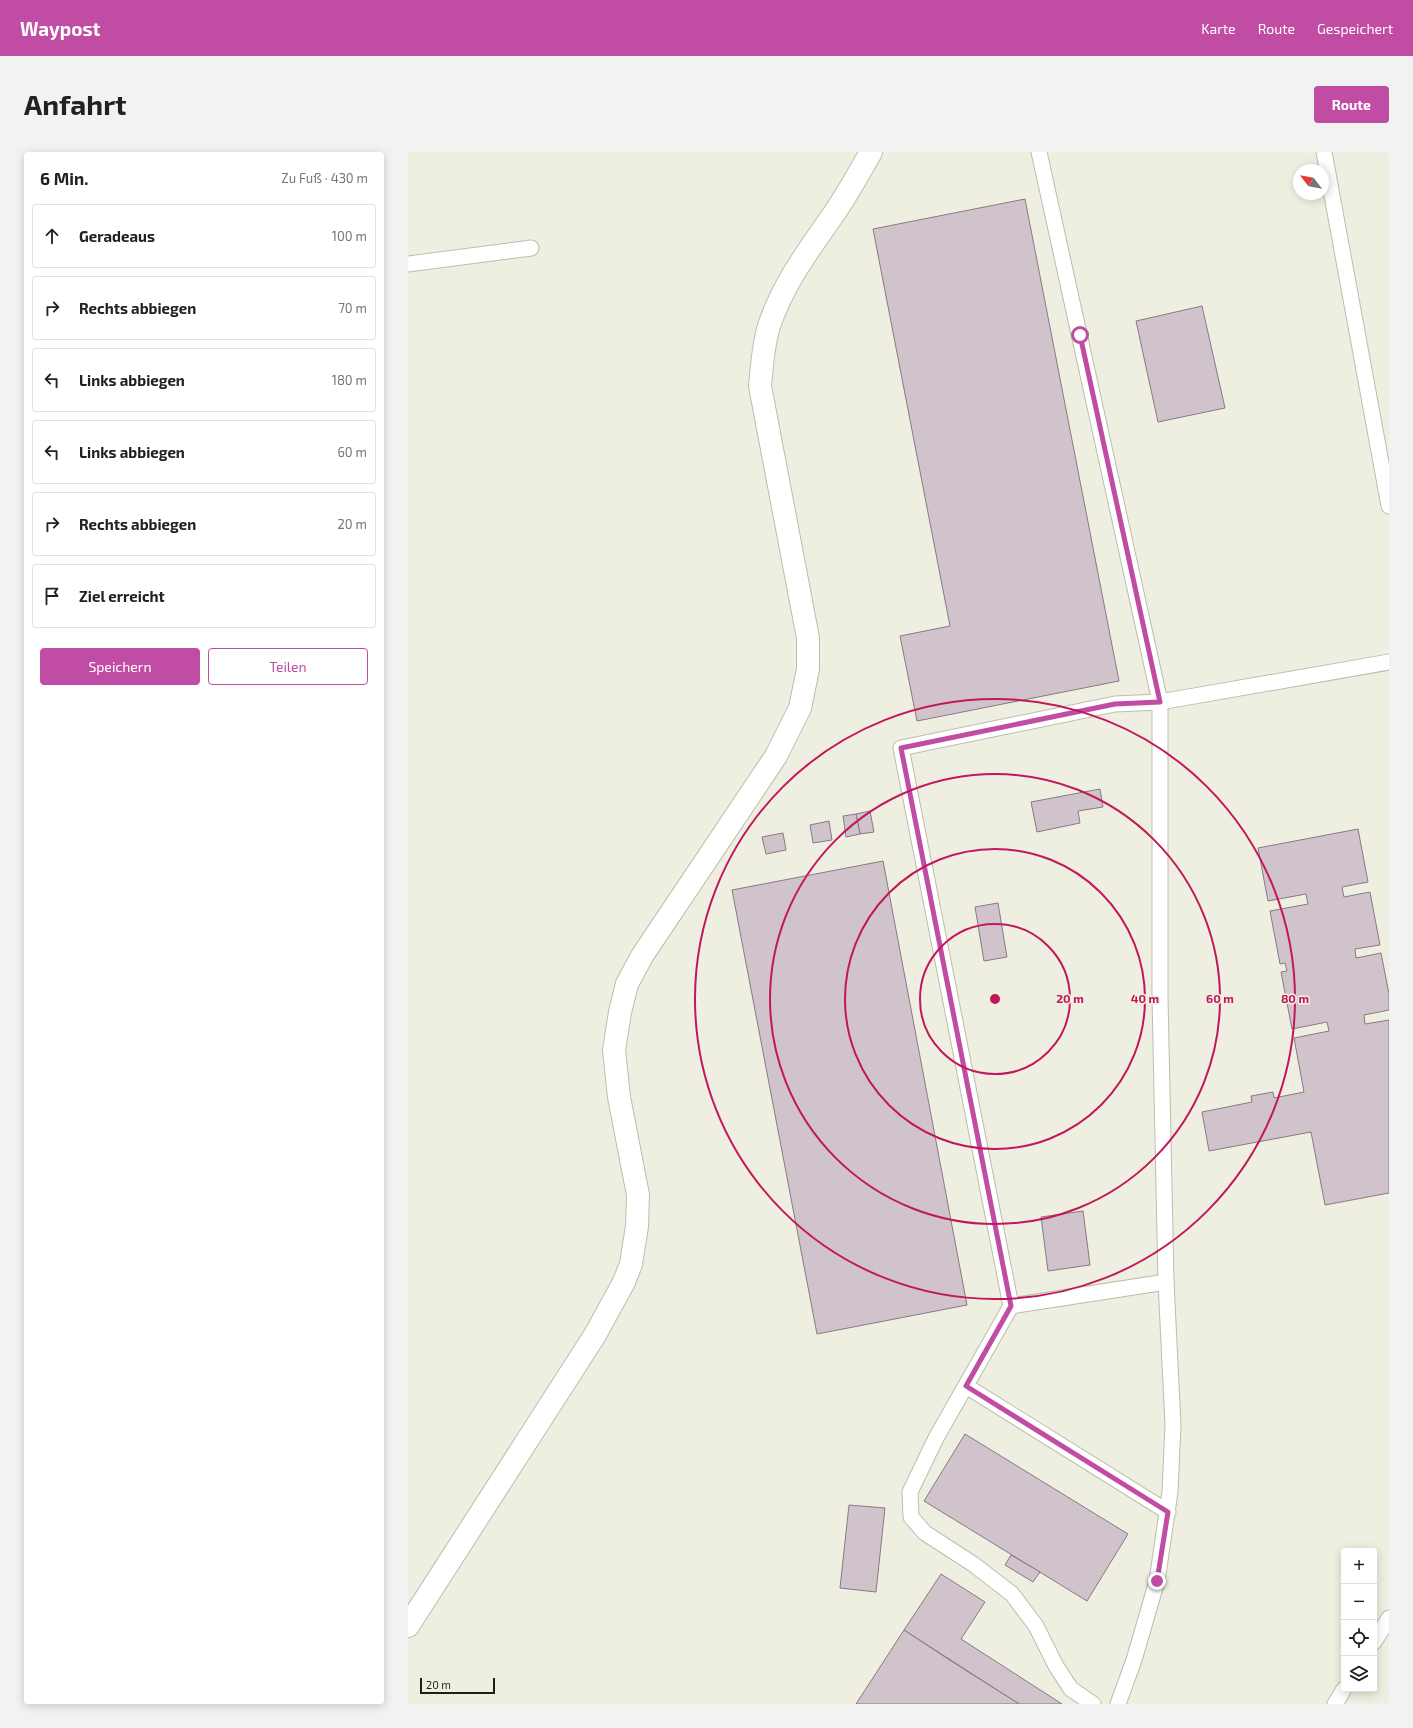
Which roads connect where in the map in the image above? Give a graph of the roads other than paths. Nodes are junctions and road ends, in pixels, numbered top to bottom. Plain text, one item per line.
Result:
1 (871, 152) edge
2 (1039, 152) edge
3 (1324, 152) edge
4 (531, 248) dead end
5 (408, 264) edge
6 (1389, 506) edge
7 (1389, 662) edge
8 (1160, 702) junction
9 (1166, 1282) junction
10 (1011, 1306) junction
11 (966, 1386) junction
12 (1168, 1512) junction
13 (1389, 1618) edge
14 (408, 1626) edge
15 (1377, 1637) edge
16 (1342, 1692) edge
17 (1093, 1704) edge
18 (1118, 1704) edge
19 (1335, 1704) edge

1 - 14 street
2 - 8 lane
3 - 6 lane
4 - 5 lane
7 - 8 lane
8 - 9 lane
8 - 10 lane
9 - 10 lane
9 - 12 lane
10 - 11 lane
11 - 12 lane
11 - 17 lane
12 - 18 lane
13 - 15 lane
16 - 19 lane

